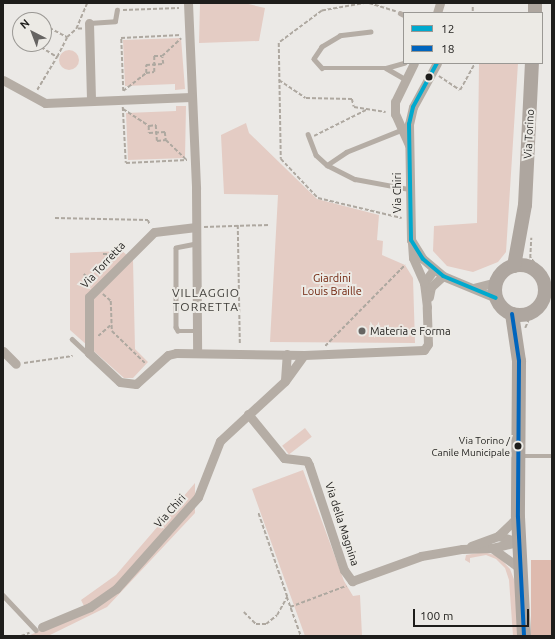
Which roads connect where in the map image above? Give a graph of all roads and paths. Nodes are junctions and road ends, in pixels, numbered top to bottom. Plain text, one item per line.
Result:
1 (368, 3) edge
2 (188, 6) edge
3 (473, 7) dead end
4 (117, 10) joint
5 (473, 12) edge
6 (402, 14) edge
7 (89, 22) joint
8 (52, 29) edge
9 (76, 29) dead end
10 (371, 32) dead end
11 (183, 34) dead end
12 (67, 37) junction
13 (49, 52) edge
14 (162, 56) junction
15 (57, 57) junction
16 (403, 63) edge
17 (154, 64) junction
18 (413, 64) edge
19 (436, 64) edge
20 (474, 64) edge
21 (532, 64) edge
22 (386, 68) junction
23 (432, 71) junction
24 (146, 72) junction
25 (405, 79) junction
26 (3, 80) edge
27 (279, 80) junction
28 (123, 92) dead end
29 (33, 97) junction
30 (191, 97) junction
31 (91, 100) junction
32 (124, 109) dead end
33 (368, 109) junction
34 (395, 114) junction
35 (149, 126) junction
36 (401, 130) junction
37 (157, 133) junction
38 (309, 136) joint
39 (166, 140) junction
40 (410, 146) junction
41 (188, 160) dead end
42 (327, 165) junction
43 (409, 189) junction
44 (55, 218) dead end
45 (404, 219) dead end
46 (238, 225) junction
47 (268, 225) dead end
48 (196, 227) junction
49 (154, 232) junction
50 (531, 232) dead end
51 (411, 240) junction
52 (196, 244) junction
53 (103, 254) dead end
54 (125, 258) junction
55 (405, 265) dead end
56 (521, 266) junction
57 (434, 269) junction
58 (84, 274) dead end
59 (443, 276) junction
60 (497, 282) junction
61 (424, 283) junction
62 (96, 288) junction
63 (473, 288) junction
64 (496, 298) junction
65 (427, 307) junction
66 (512, 314) junction
67 (527, 315) junction
68 (112, 324) junction
69 (197, 331) junction
70 (525, 335) dead end
71 (72, 339) dead end
72 (88, 344) junction
73 (3, 351) edge
74 (197, 352) junction
75 (240, 353) junction
76 (288, 354) junction
77 (317, 354) junction
78 (304, 355) junction
79 (73, 356) dead end
80 (91, 357) junction
81 (519, 361) junction
82 (16, 364) joint
83 (152, 370) junction
84 (285, 381) junction
85 (248, 414) junction
86 (518, 456) junction
87 (552, 456) edge
88 (258, 513) dead end
89 (518, 517) junction
90 (498, 536) junction
91 (520, 542) junction
92 (492, 548) junction
93 (462, 549) junction
94 (520, 568) junction
95 (352, 582) junction
96 (3, 595) edge
97 (287, 597) junction
98 (290, 607) junction
99 (244, 612) dead end
100 (39, 628) joint
101 (301, 636) edge
102 (524, 636) edge

1 - 6 path
1 - 27 path
2 - 4 path
2 - 30 street
3 - 5 path
4 - 7 lane
7 - 31 street
8 - 12 path
9 - 12 path
10 - 22 lane
11 - 14 path
12 - 15 path
13 - 15 path
14 - 17 path
14 - 17 path
15 - 29 path
16 - 22 lane
17 - 24 path
17 - 24 path
18 - 25 street
19 - 23 street, Via Chiri
20 - 23 path
21 - 56 main road, Via Torino
22 - 25 lane
23 - 40 street, Via Chiri
24 - 28 path
25 - 34 street
26 - 29 street
27 - 33 path
27 - 45 path
29 - 31 street
30 - 31 street
30 - 48 street
32 - 35 path
33 - 34 path
33 - 38 path
34 - 36 street
35 - 37 path
35 - 37 path
36 - 40 street
36 - 42 lane
37 - 39 path
37 - 39 path
38 - 42 lane
39 - 41 path
40 - 43 street, Via Chiri
42 - 43 lane
43 - 51 street, Via Chiri
44 - 49 path
46 - 47 path
46 - 48 path
46 - 75 path
48 - 49 street
48 - 52 street
49 - 54 street, Via Torretta
50 - 70 path
51 - 57 street
51 - 61 street, Via Chiri
52 - 69 street
52 - 69 lane
53 - 54 path
54 - 62 street, Via Torretta
55 - 77 path
56 - 60 main road
56 - 67 main road
57 - 59 street
57 - 61 street
58 - 62 path
59 - 63 street
59 - 65 street, Via Chiri
60 - 63 street
60 - 64 main road
61 - 65 street, Via Chiri
62 - 68 path
62 - 72 street, Via Torretta
63 - 64 street
64 - 66 main road
65 - 77 street, Via Chiri
66 - 67 main road
66 - 81 main road
67 - 81 main road
68 - 72 path
68 - 83 path
69 - 74 street
71 - 80 lane
72 - 80 street, Via Torretta
73 - 82 street
74 - 75 street
74 - 83 street
75 - 76 street
76 - 78 street
76 - 84 street
77 - 78 street, Via Chiri
78 - 84 street, Via Chiri
79 - 82 path
80 - 83 street
81 - 86 main road
84 - 85 street, Via Chiri
85 - 95 street, Via della Magnina
85 - 100 street, Via Chiri
86 - 87 lane
86 - 89 main road
88 - 97 path
89 - 90 street, Via della Magnina
89 - 91 main road
90 - 91 street
90 - 93 street, Via della Magnina
91 - 92 street, Via della Magnina
91 - 94 main road
92 - 93 street, Via della Magnina
92 - 94 street
93 - 95 street, Via della Magnina
94 - 102 main road
95 - 98 path
96 - 100 lane
97 - 98 path
97 - 99 path
98 - 101 path

